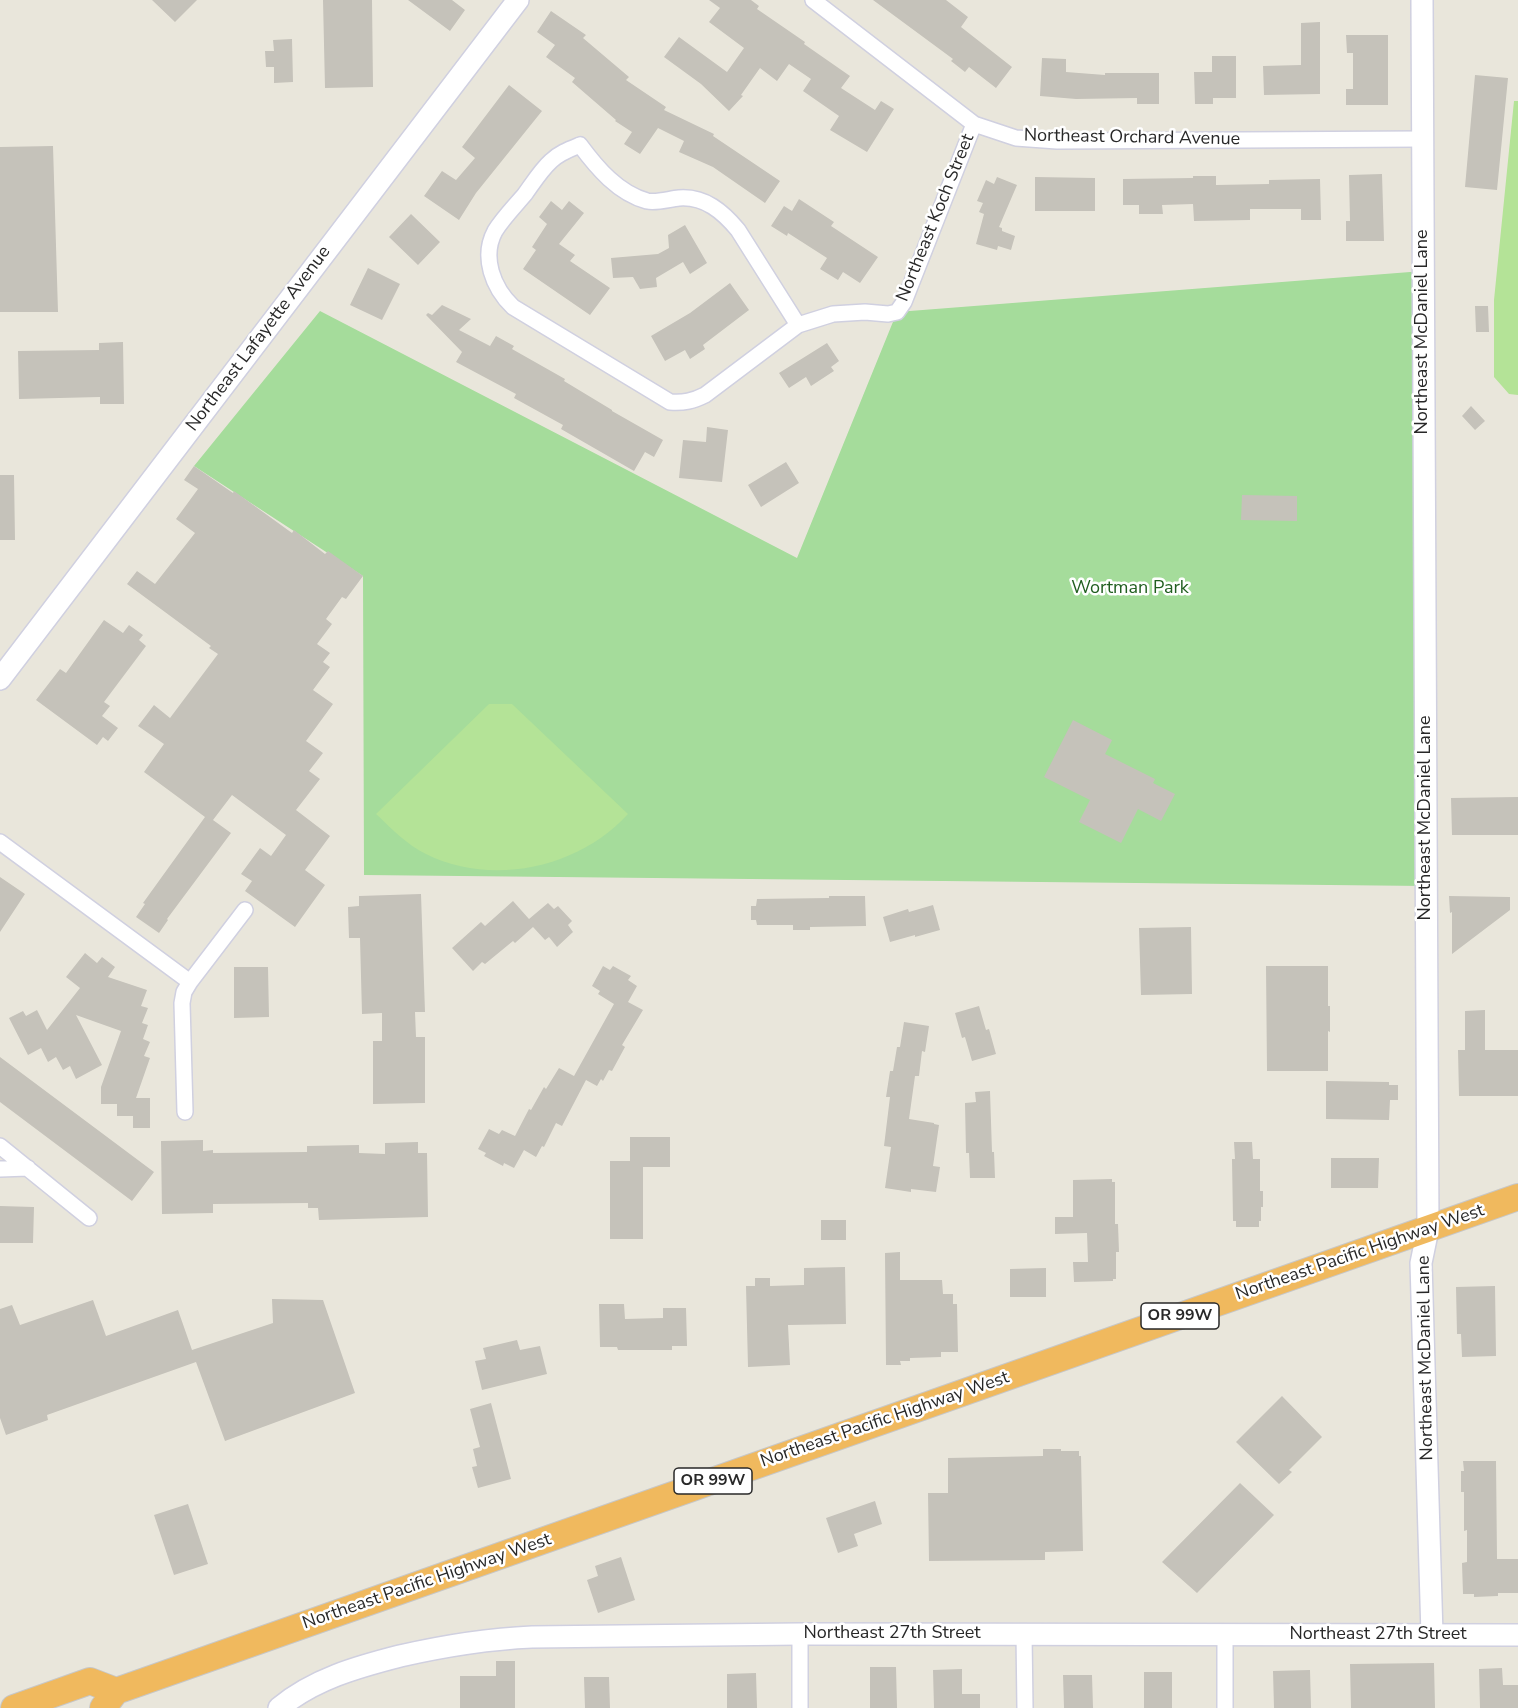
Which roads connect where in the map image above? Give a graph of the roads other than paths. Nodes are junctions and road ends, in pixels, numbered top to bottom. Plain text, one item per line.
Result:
1 (518, 0) edge
2 (813, 0) edge
3 (1422, 0) edge
4 (974, 124) junction
5 (1422, 139) junction
6 (798, 325) junction
7 (0, 679) edge
8 (0, 842) edge
9 (244, 910) dead end
10 (190, 982) junction
11 (185, 1112) dead end
12 (0, 1146) edge
13 (27, 1168) junction
14 (0, 1169) edge
15 (1518, 1197) edge
16 (89, 1218) dead end
17 (1428, 1229) junction
18 (800, 1634) junction
19 (1023, 1634) junction
20 (1225, 1634) junction
21 (1432, 1635) junction
22 (1518, 1635) edge
23 (109, 1700) edge
24 (14, 1708) edge
25 (279, 1708) edge
26 (800, 1708) edge
27 (1025, 1708) edge
28 (1225, 1708) edge

1 - 7 street, Northeast Lafayette Avenue
2 - 4 street, Northeast Orchard Avenue
3 - 5 street, Northeast McDaniel Lane
4 - 5 street, Northeast Orchard Avenue
4 - 6 street, Northeast Koch Street
5 - 17 street, Northeast McDaniel Lane
6 - 6 street
8 - 10 street
9 - 10 street
10 - 11 street
12 - 13 street
13 - 14 street
13 - 16 street
15 - 17 highway, Northeast Pacific Highway West / OR 99W
17 - 21 street, Northeast McDaniel Lane
17 - 23 highway, Northeast Pacific Highway West / OR 99W
18 - 19 street, Northeast 27th Street
18 - 25 street, Northeast 27th Street
18 - 26 street
19 - 20 street, Northeast 27th Street
19 - 27 street
20 - 21 street, Northeast 27th Street
20 - 28 street
21 - 22 street, Northeast 27th Street
23 - 24 highway, Northeast Pacific Highway West / OR 99W

